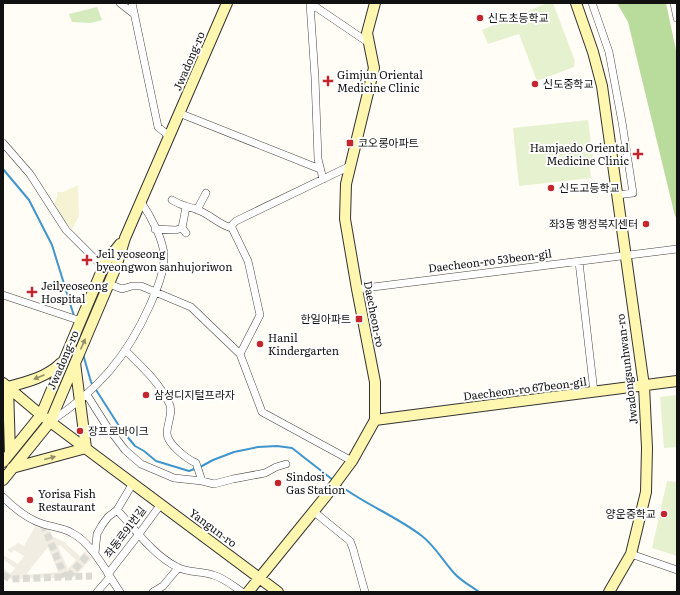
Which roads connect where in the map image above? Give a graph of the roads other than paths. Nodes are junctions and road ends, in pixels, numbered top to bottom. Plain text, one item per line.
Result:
1 (120, 3) edge
2 (132, 3) edge
3 (227, 3) edge
4 (310, 3) edge
5 (375, 3) edge
6 (576, 3) edge
7 (592, 3) edge
8 (674, 3) edge
9 (134, 14) junction
10 (677, 18) edge
11 (369, 43) junction
12 (179, 113) junction
13 (169, 136) junction
14 (3, 143) edge
15 (350, 166) junction
16 (320, 169) junction
17 (323, 179) junction
18 (206, 193) dead end
19 (617, 195) junction
20 (172, 200) dead end
21 (141, 202) junction
22 (186, 207) junction
23 (197, 210) junction
24 (232, 228) junction
25 (155, 229) junction
26 (125, 238) junction
27 (677, 250) edge
28 (625, 256) junction
29 (579, 262) junction
30 (105, 264) junction
31 (109, 284) junction
32 (357, 289) junction
33 (155, 292) junction
34 (3, 295) edge
35 (83, 317) junction
36 (126, 351) junction
37 (240, 354) junction
38 (70, 360) junction
39 (677, 381) edge
40 (5, 385) edge
41 (644, 386) junction
42 (594, 392) junction
43 (84, 398) junction
44 (41, 415) junction
45 (375, 420) junction
46 (50, 422) junction
47 (86, 448) junction
48 (10, 453) junction
49 (352, 461) junction
50 (3, 462) edge
51 (286, 464) dead end
52 (12, 468) junction
53 (3, 480) edge
54 (202, 481) junction
55 (133, 483) junction
56 (3, 497) edge
57 (160, 504) junction
58 (117, 510) junction
59 (313, 511) junction
60 (138, 533) junction
61 (95, 553) junction
62 (631, 554) junction
63 (178, 568) junction
64 (677, 570) edge
65 (109, 576) junction
66 (259, 578) junction
67 (96, 592) edge
68 (120, 592) edge
69 (154, 592) edge
70 (242, 592) edge
71 (248, 592) edge
72 (278, 592) edge
73 (365, 592) edge
74 (610, 592) edge

1 - 9 street
2 - 9 street
3 - 12 street, Jwadong-ro
4 - 11 street
4 - 16 street
5 - 11 street, Daecheon-ro
6 - 19 street, Jwadongsunhwan-ro
7 - 19 street
8 - 10 street
9 - 13 street
11 - 15 street, Daecheon-ro
12 - 13 street, Jwadong-ro
12 - 16 street
13 - 21 street, Jwadong-ro
14 - 30 street
15 - 17 street
15 - 32 street, Daecheon-ro
16 - 17 street
17 - 24 street
18 - 23 street
19 - 28 street, Jwadongsunhwan-ro
20 - 22 street
21 - 25 street
21 - 26 street, Jwadong-ro
22 - 23 street
22 - 25 street
23 - 24 street
24 - 37 street
25 - 33 street
26 - 30 street, Jwadong-ro
26 - 31 street, Jwadong-ro
27 - 28 street
28 - 29 street, Daecheon-ro 53beon-gil
28 - 41 street, Jwadongsunhwan-ro
29 - 32 street, Daecheon-ro 53beon-gil
29 - 42 street
30 - 35 street, Jwadong-ro
31 - 33 street
38 -> 31 street, Jwadong-ro
32 - 45 street, Daecheon-ro
33 - 36 street
33 - 37 street
34 - 35 street
35 - 38 street, Jwadong-ro
36 - 43 street
36 - 54 street
37 - 49 street
38 -> 40 street
38 - 43 street
38 - 44 street, Jwadong-ro
38 - 46 street, Jwadong-ro
39 - 41 street, Daecheon-ro 67beon-gil
40 - 44 street, Yangun-ro
40 - 48 street
41 - 42 street, Daecheon-ro 67beon-gil
41 - 62 street, Jwadongsunhwan-ro
42 - 45 street, Daecheon-ro 67beon-gil
43 - 46 street
43 - 47 street
43 - 54 street
44 - 46 street, Yangun-ro
44 - 48 street, Jwadong-ro
45 - 49 street, Daecheon-ro
46 - 47 street, Yangun-ro
46 - 52 street, Jwadong-ro
52 -> 47 street
47 - 55 street, Yangun-ro
48 - 50 street, Jwadong-ro
49 - 59 street, Daecheon-ro
51 - 54 street
52 - 53 street, Jwadong-ro
55 - 57 street, Yangun-ro
55 - 58 street
56 - 61 street
57 - 60 street, 좌동로91번길
57 - 66 street, Yangun-ro
58 - 60 street
58 - 61 street
59 - 66 street, Daecheon-ro
59 - 73 street
60 - 63 street
60 - 65 street, 좌동로91번길
61 - 65 street
62 - 64 street
62 - 74 street, Jwadongsunhwan-ro
63 - 69 street
63 - 70 street
65 - 67 street, 좌동로91번길
65 - 68 street
66 - 71 street, Daecheon-ro
66 - 72 street, Yangun-ro

